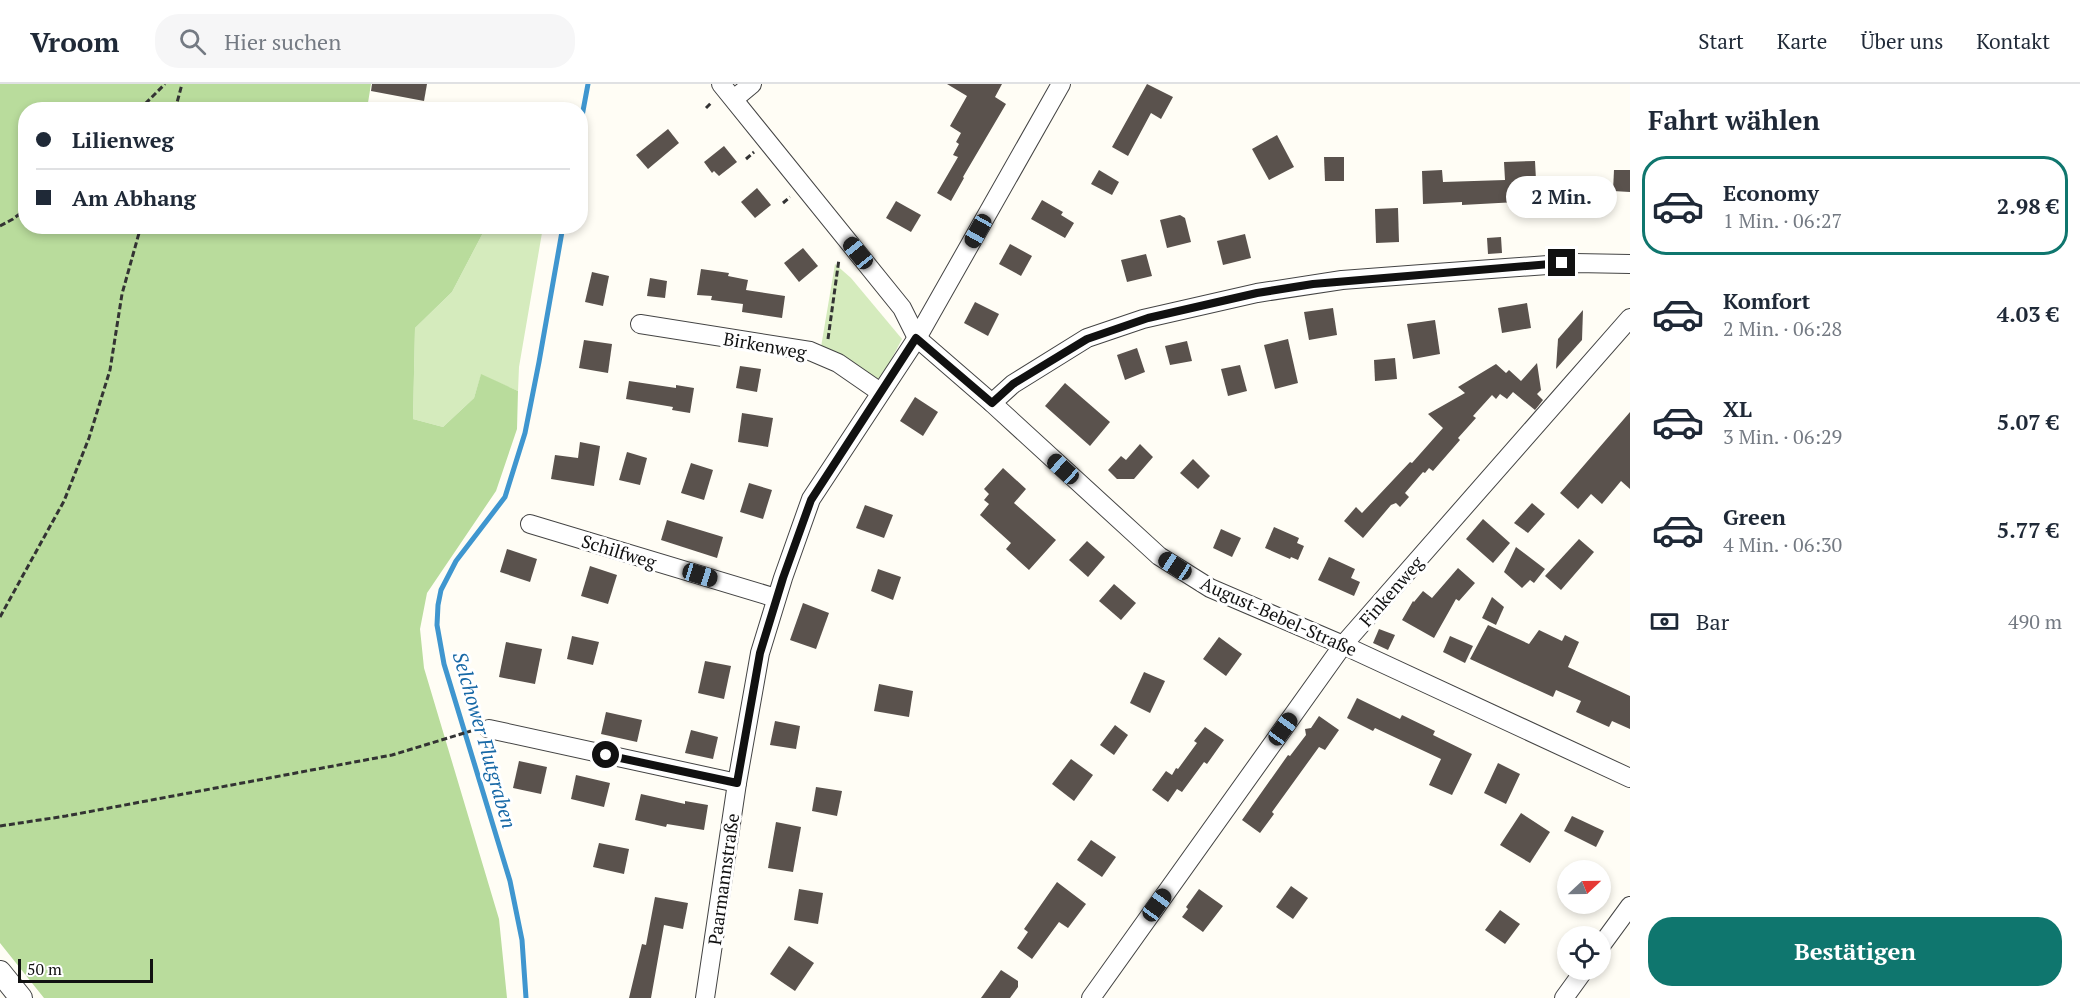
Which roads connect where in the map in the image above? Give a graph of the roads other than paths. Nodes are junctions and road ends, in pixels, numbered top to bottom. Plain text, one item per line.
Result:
1 (721, 84) edge
2 (752, 84) edge
3 (1061, 84) edge
4 (734, 99) junction
5 (1630, 264) edge
6 (1630, 318) edge
7 (639, 324) dead end
8 (916, 338) junction
9 (880, 393) junction
10 (992, 403) junction
11 (530, 524) dead end
12 (776, 598) junction
13 (1343, 645) junction
14 (489, 729) road end
15 (1630, 778) edge
16 (737, 783) junction
17 (1630, 906) edge
18 (1611, 932) edge
19 (0, 972) edge
20 (1577, 980) edge
21 (21, 998) edge
22 (705, 998) edge
23 (1090, 998) edge
24 (1564, 998) edge

1 - 4 street, August-Bebel-Straße
2 - 4 street
3 - 8 street, Paarmannstraße
4 - 8 street, August-Bebel-Straße
5 - 10 street
6 - 13 street, Finkenweg
7 - 9 street, Birkenweg
8 - 9 street, Paarmannstraße
8 - 10 street, August-Bebel-Straße
9 - 12 street, Paarmannstraße
10 - 13 street, August-Bebel-Straße
11 - 12 street, Schilfweg
12 - 16 street, Paarmannstraße
13 - 15 street, August-Bebel-Straße
13 - 23 street, Finkenweg
14 - 16 street
16 - 22 street, Paarmannstraße
17 - 18 street
19 - 21 street
20 - 24 street

